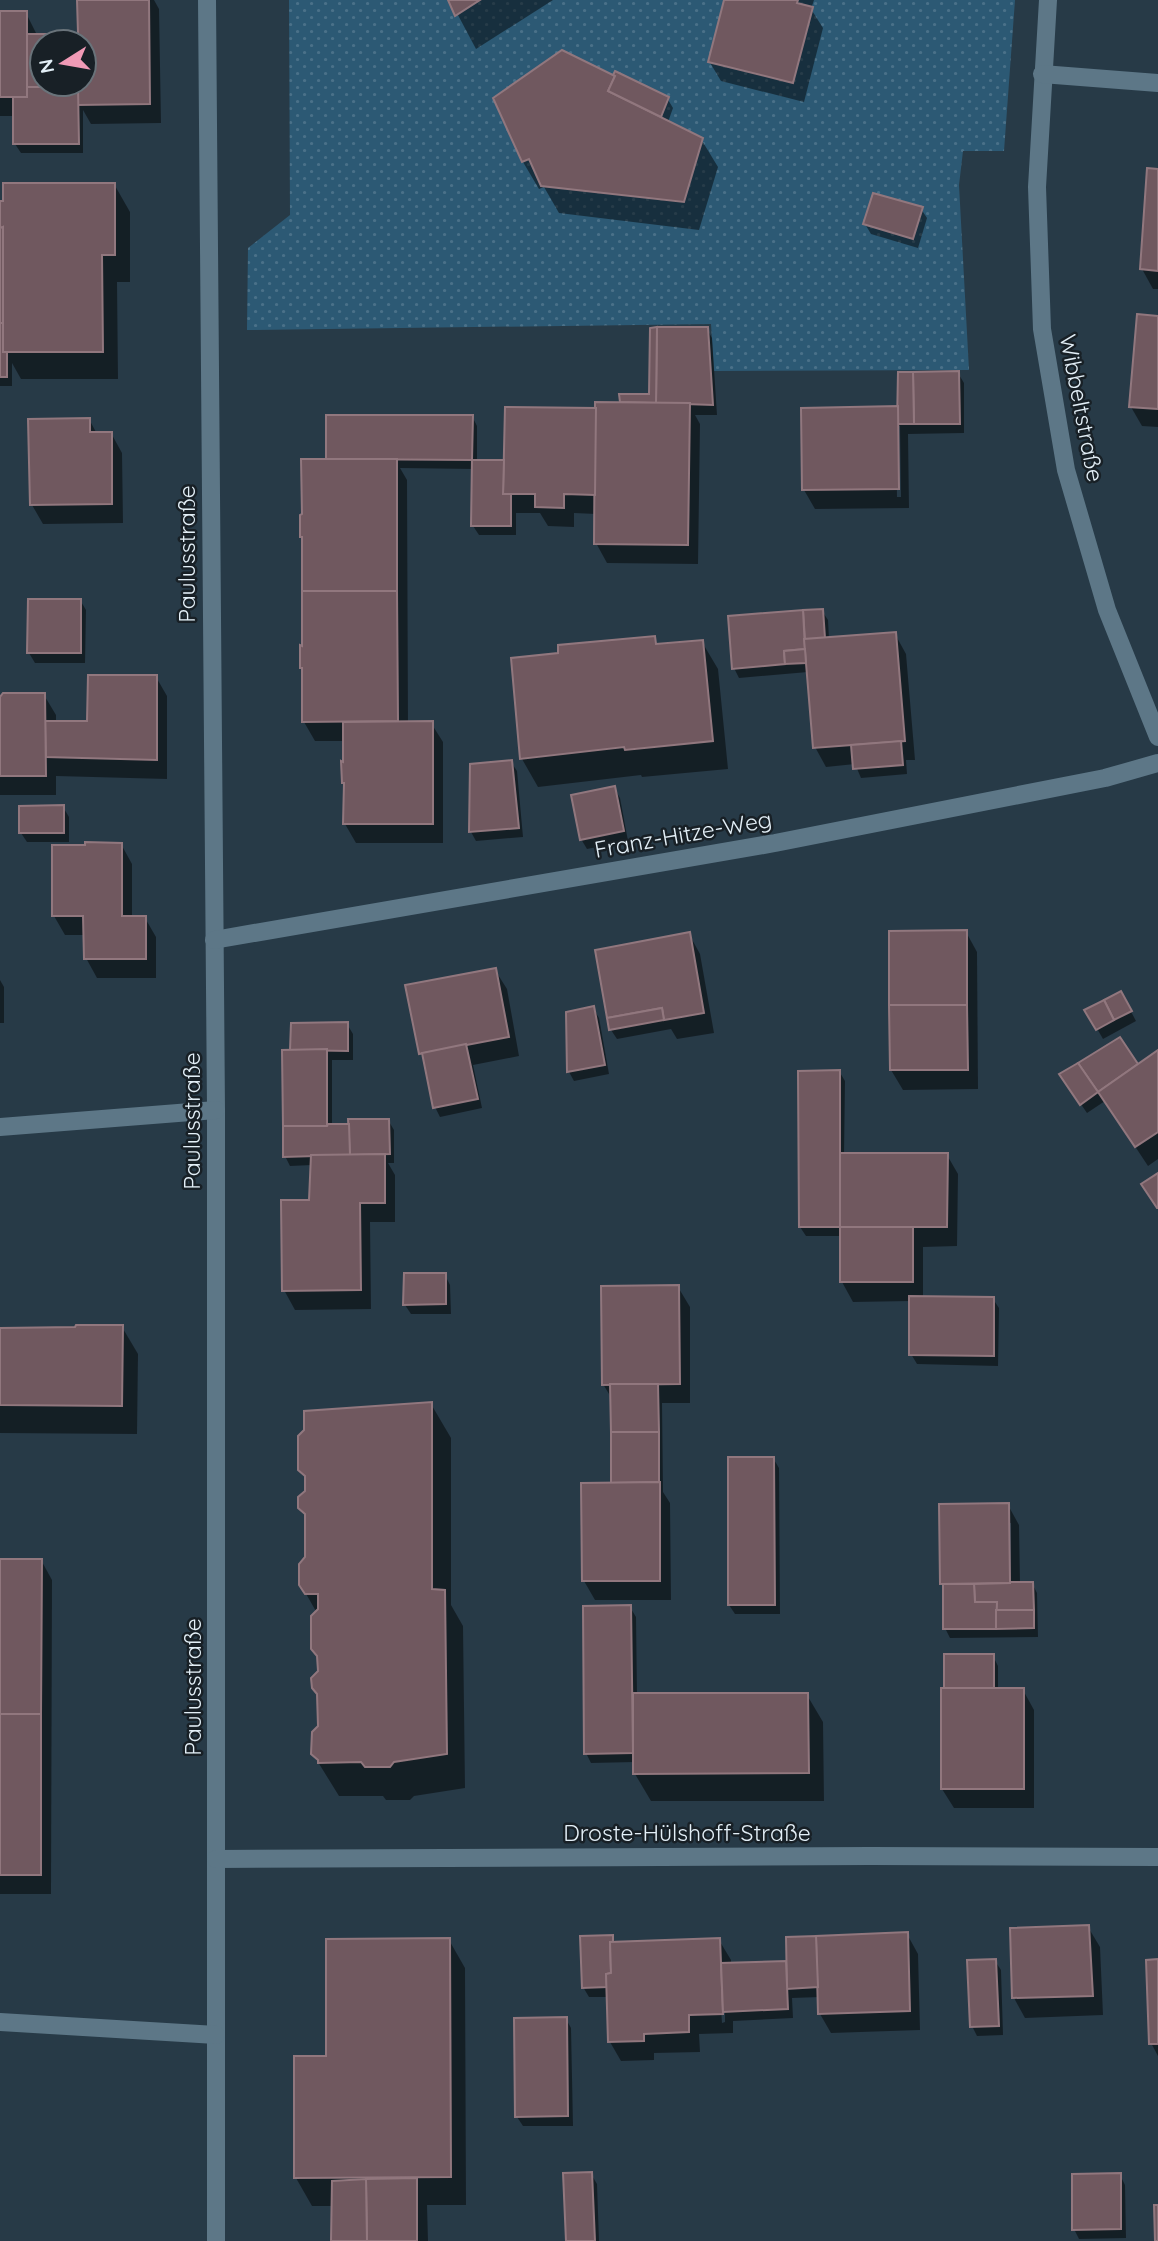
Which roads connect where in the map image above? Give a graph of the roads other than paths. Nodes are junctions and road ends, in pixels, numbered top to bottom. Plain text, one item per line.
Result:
1 (207, 0) edge
2 (1048, 0) edge
3 (1042, 74) junction
4 (1158, 83) edge
5 (1158, 737) edge
6 (1158, 763) edge
7 (214, 940) junction
8 (216, 1110) junction
9 (0, 1127) edge
10 (1158, 1857) edge
11 (216, 1859) junction
12 (0, 2022) edge
13 (216, 2035) junction
14 (216, 2241) edge

1 - 7 street, Paulusstraße
2 - 3 street, Wibbeltstraße
3 - 4 street
3 - 5 street, Wibbeltstraße
6 - 7 street, Franz-Hitze-Weg
7 - 8 street, Paulusstraße
8 - 9 street
8 - 11 street, Paulusstraße
10 - 11 street, Droste-Hülshoff-Straße
11 - 13 street, Paulusstraße
12 - 13 street
13 - 14 street, Paulusstraße

